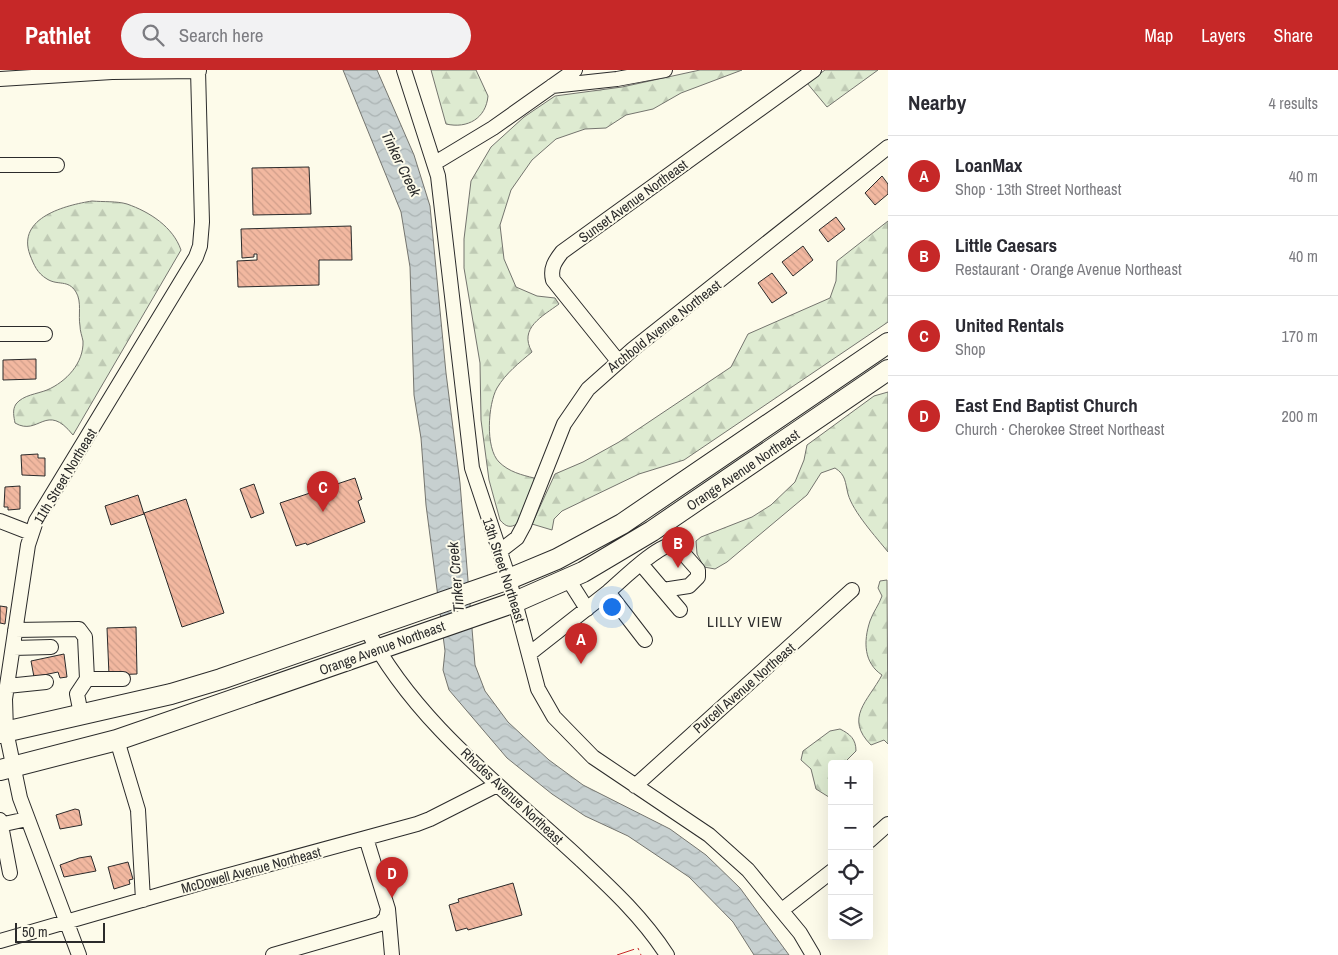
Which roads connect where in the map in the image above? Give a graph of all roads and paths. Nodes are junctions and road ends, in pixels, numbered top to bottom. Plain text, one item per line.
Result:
1 (198, 70) edge
2 (404, 70) edge
3 (574, 70) edge
4 (665, 70) edge
5 (814, 70) edge
6 (0, 79) edge
7 (551, 86) junction
8 (888, 147) edge
9 (435, 163) junction
10 (0, 165) edge
11 (57, 165) dead end
12 (0, 334) edge
13 (45, 334) dead end
14 (888, 343) edge
15 (618, 361) junction
16 (888, 370) edge
17 (814, 395) junction
18 (827, 413) junction
19 (0, 521) edge
20 (31, 533) junction
21 (500, 551) junction
22 (641, 564) junction
23 (568, 578) junction
24 (509, 579) junction
25 (663, 590) junction
26 (852, 590) dead end
27 (608, 592) junction
28 (515, 602) junction
29 (587, 609) junction
30 (680, 610) dead end
31 (366, 628) junction
32 (15, 630) junction
33 (645, 640) dead end
34 (51, 647) dead end
35 (13, 648) junction
36 (377, 650) junction
37 (529, 654) junction
38 (123, 679) dead end
39 (87, 680) junction
40 (46, 682) dead end
41 (7, 686) junction
42 (80, 714) junction
43 (3, 732) edge
44 (117, 740) junction
45 (6, 769) edge
46 (497, 786) junction
47 (635, 786) junction
48 (27, 819) junction
49 (0, 823) edge
50 (888, 824) edge
51 (873, 837) edge
52 (366, 838) junction
53 (10, 872) dead end
54 (828, 874) edge
55 (143, 900) junction
56 (388, 909) junction
57 (782, 910) junction
58 (67, 921) junction
59 (0, 941) edge
60 (79, 955) edge
61 (273, 955) edge
62 (392, 955) edge
63 (668, 955) edge
64 (813, 955) edge

1 - 6 street
1 - 20 street, 11th Street Northeast
2 - 9 street, 13th Street Northeast
3 - 7 street
4 - 7 street
5 - 15 street, Sunset Avenue Northeast
7 - 9 street
8 - 15 street, Archbold Avenue Northeast
9 - 21 street, 13th Street Northeast
10 - 11 street
12 - 13 street
14 - 17 highway, Orange Avenue Northeast
15 - 21 street, Archbold Avenue Northeast
16 - 18 highway, Orange Avenue Northeast
17 - 18 street
17 - 24 highway, Orange Avenue Northeast
18 - 23 highway, Orange Avenue Northeast
19 - 20 street
20 - 32 street, 11th Street Northeast
21 - 24 street, 13th Street Northeast
22 - 25 street
22 - 25 street
22 - 27 street
23 - 28 highway, Orange Avenue Northeast
23 - 29 street
24 - 28 street, 13th Street Northeast
24 - 31 highway, Orange Avenue Northeast
25 - 30 street
26 - 47 street, Purcell Avenue Northeast
27 - 29 street
27 - 33 street
28 - 36 highway, Orange Avenue Northeast
28 - 37 street, 13th Street Northeast
29 - 37 street
31 - 36 street, Rhodes Avenue Northeast
31 - 42 highway, Orange Avenue Northeast
32 - 35 street, 11th Street Northeast
32 - 39 street
34 - 35 street
35 - 41 street, 11th Street Northeast
36 - 44 highway, Orange Avenue Northeast
36 - 46 street, Rhodes Avenue Northeast
37 - 47 street, 13th Street Northeast
38 - 39 street
39 - 42 street
40 - 41 street
41 - 43 street, 11th Street Northeast
42 - 43 highway, Orange Avenue Northeast
43 - 45 street, 11th Street Northeast
44 - 45 highway, Orange Avenue Northeast
44 - 55 street
45 - 48 street, 11th Street Northeast
46 - 52 street, McDowell Avenue Northeast
46 - 63 street, Rhodes Avenue Northeast
47 - 57 street, 13th Street Northeast
48 - 49 street
48 - 58 street, 11th Street Northeast
49 - 53 street
50 - 51 street
52 - 55 street, McDowell Avenue Northeast
52 - 56 street
54 - 57 street
55 - 58 street, McDowell Avenue Northeast
56 - 61 street
56 - 62 street
57 - 64 street, 13th Street Northeast
58 - 59 street, McDowell Avenue Northeast
58 - 60 street, 11th Street Northeast

